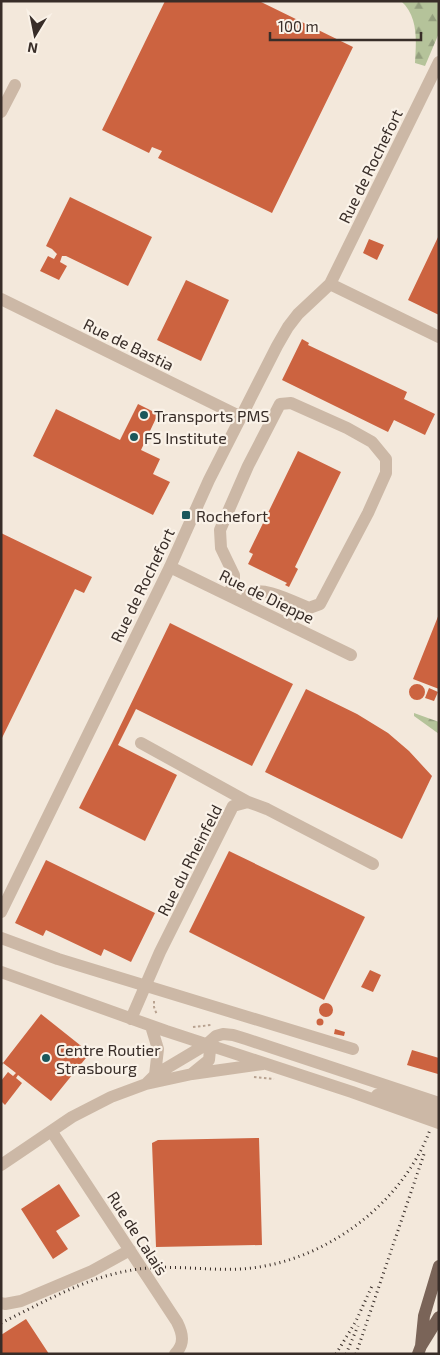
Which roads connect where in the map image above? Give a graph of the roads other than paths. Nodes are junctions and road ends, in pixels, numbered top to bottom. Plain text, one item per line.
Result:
1 (439, 62) edge
2 (15, 85) dead end
3 (1, 112) edge
4 (330, 284) junction
5 (1, 299) edge
6 (439, 337) edge
7 (242, 417) junction
8 (170, 566) junction
9 (228, 595) junction
10 (244, 603) junction
11 (351, 655) dead end
12 (141, 742) dead end
13 (248, 802) junction
14 (373, 864) dead end
15 (1, 912) edge
16 (1, 938) edge
17 (1, 972) edge
18 (145, 985) junction
19 (132, 1019) junction
20 (151, 1026) junction
21 (207, 1044) junction
22 (353, 1049) dead end
23 (266, 1064) junction
24 (192, 1074) junction
25 (150, 1079) junction
26 (352, 1092) junction
27 (439, 1103) edge
28 (439, 1112) edge
29 (439, 1123) edge
30 (52, 1132) junction
31 (1, 1165) edge
32 (130, 1250) junction
33 (439, 1266) edge
34 (1, 1303) edge
35 (439, 1317) edge
36 (420, 1350) edge
37 (175, 1354) edge

1 - 4 street, Rue de Rochefort
2 - 3 street
4 - 6 street
4 - 7 street, Rue de Rochefort
5 - 7 street, Rue de Bastia
7 - 8 street, Rue de Rochefort
8 - 9 street, Rue de Dieppe
8 - 15 street, Rue de Rochefort
9 - 10 street, Rue de Dieppe
9 - 10 street
10 - 11 street, Rue de Dieppe
12 - 13 street
13 - 14 street, Rue du Rheinfeld
13 - 18 street, Rue du Rheinfeld
16 - 18 street
17 - 19 street
18 - 19 street, Rue du Rheinfeld
18 - 22 street
19 - 20 street
20 - 21 street
20 - 25 street
21 - 23 street
21 - 24 street
21 - 25 street
21 - 27 street
23 - 24 street
23 - 26 street
24 - 25 street
25 - 30 street
26 - 28 street
26 - 29 street
30 - 31 street
30 - 32 street, Rue de Calais
32 - 34 street
32 - 37 street, Rue de Calais
33 - 36 main road
35 - 36 main road

